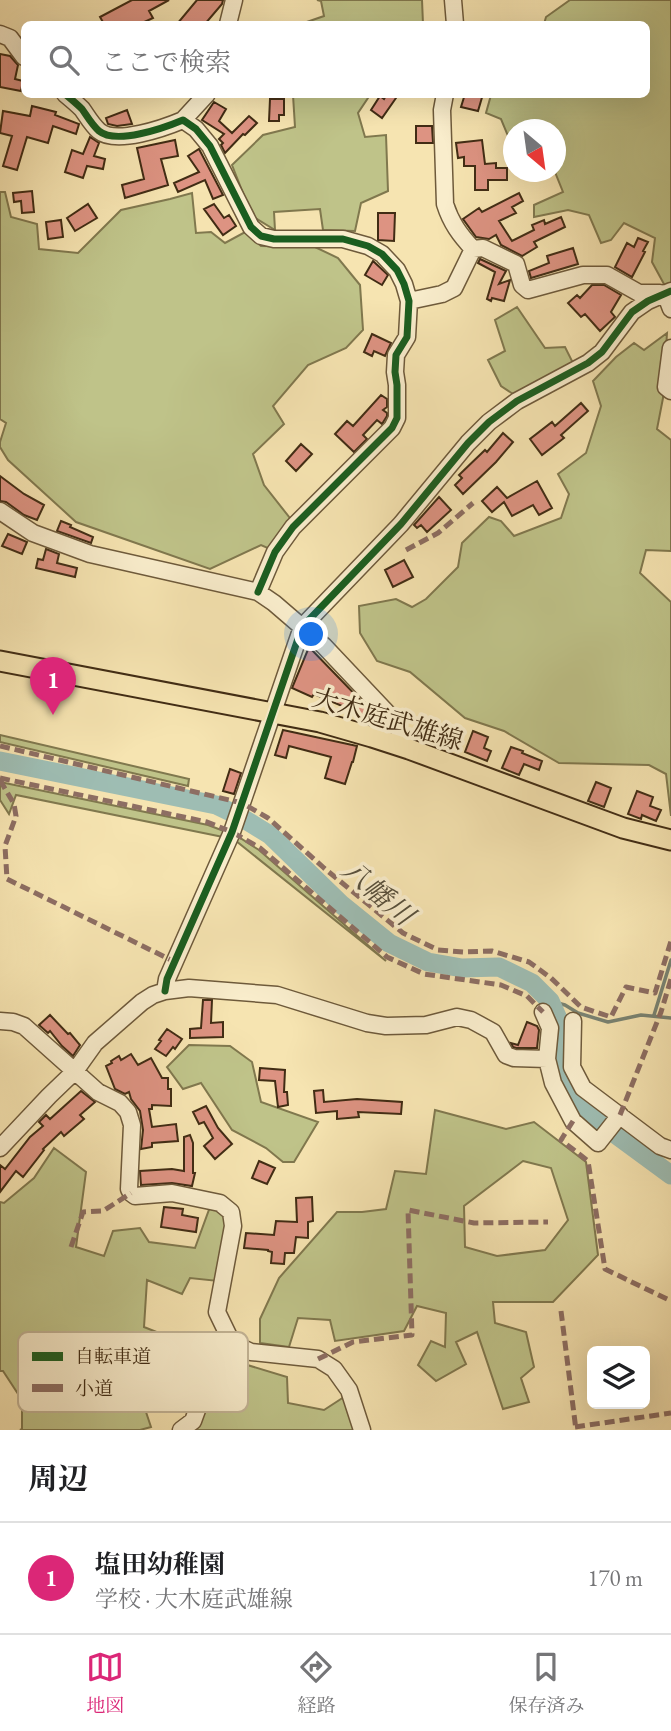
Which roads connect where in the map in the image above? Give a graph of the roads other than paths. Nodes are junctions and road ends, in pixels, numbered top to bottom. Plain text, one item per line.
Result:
1 (234, 0) edge
2 (453, 0) edge
3 (229, 21) edge
4 (454, 21) edge
5 (0, 34) edge
6 (21, 53) edge
7 (70, 98) edge
8 (203, 98) edge
9 (444, 98) edge
10 (183, 120) junction
11 (473, 249) junction
12 (668, 292) edge
13 (409, 301) junction
14 (671, 309) edge
15 (671, 348) edge
16 (671, 391) edge
17 (0, 511) edge
18 (258, 592) junction
19 (302, 627) junction
20 (0, 661) edge
21 (273, 714) junction
22 (409, 749) junction
23 (671, 840) edge
24 (165, 991) junction
25 (543, 1012) dead end
26 (0, 1021) edge
27 (573, 1021) dead end
28 (547, 1059) junction
29 (75, 1071) junction
30 (621, 1115) junction
31 (0, 1148) edge
32 (671, 1150) edge
33 (227, 1332) edge
34 (248, 1351) edge
35 (196, 1412) edge
36 (181, 1430) edge
37 (362, 1430) edge

1 - 3 street
2 - 4 street
5 - 6 street
7 - 10 street
8 - 10 street
9 - 11 street
10 - 13 street
11 - 12 street
11 - 13 street
12 - 14 street
12 - 19 street
13 - 18 street
15 - 16 street
17 - 18 street
18 - 19 street
19 - 21 street
19 - 22 street
20 - 21 main road, 大木庭武雄線
21 - 22 main road, 大木庭武雄線
21 - 24 street
22 - 23 main road, 大木庭武雄線
24 - 28 street
24 - 29 street
25 - 28 street
26 - 29 street
27 - 30 street
28 - 30 street
29 - 31 street
29 - 33 street
30 - 32 street
34 - 37 street
35 - 36 street

